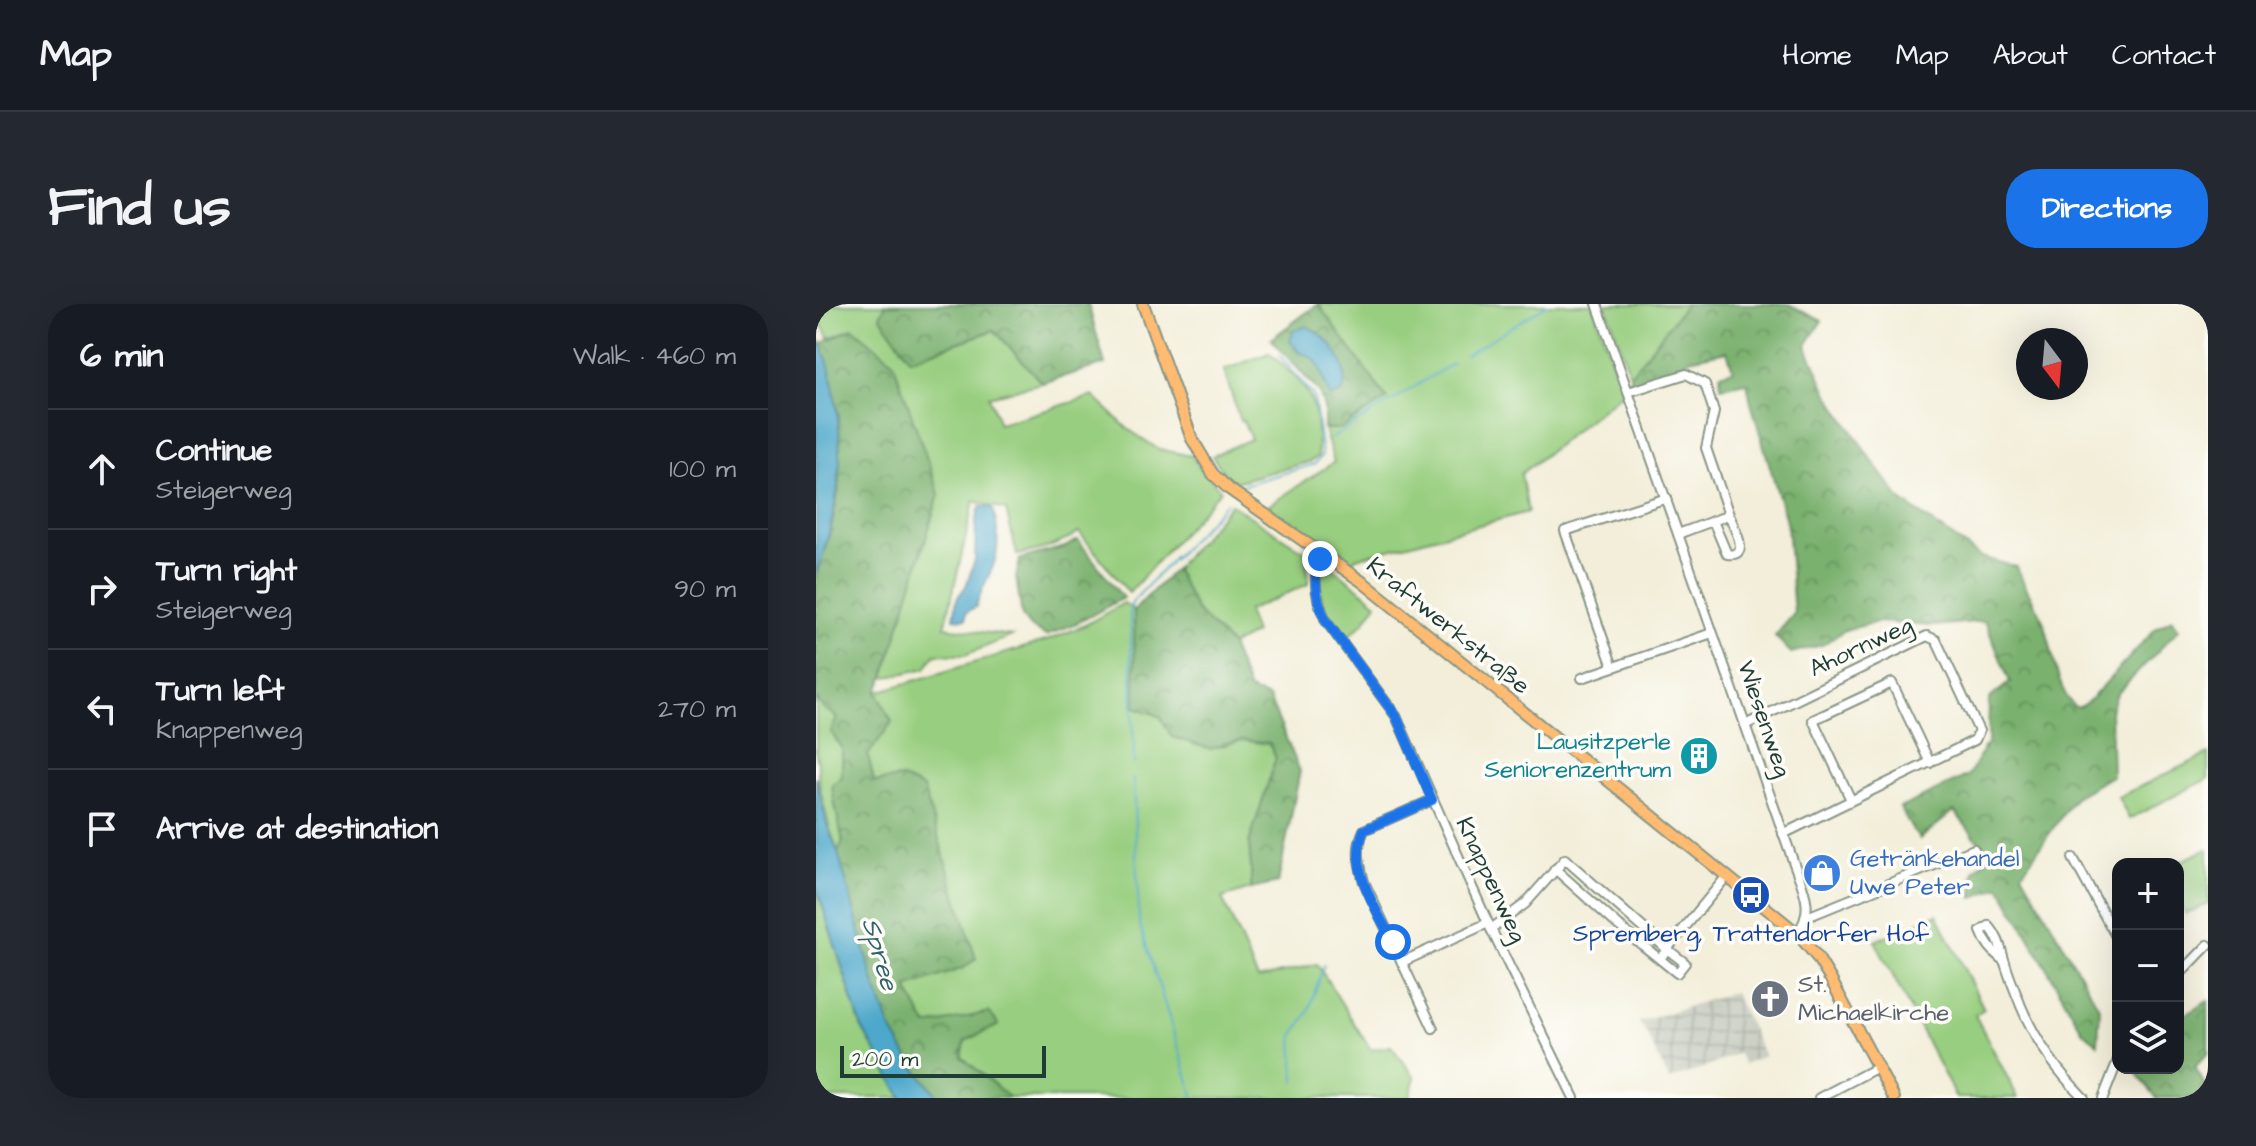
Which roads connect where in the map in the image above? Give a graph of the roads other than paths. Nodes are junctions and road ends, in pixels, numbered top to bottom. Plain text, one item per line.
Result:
1 (1143, 304) edge
2 (1597, 304) edge
3 (1628, 392) junction
4 (1667, 498) junction
5 (1729, 515) junction
6 (1713, 521) junction
7 (1678, 534) junction
8 (1323, 554) junction
9 (1712, 633) junction
10 (1613, 667) junction
11 (1582, 678) dead end
12 (1745, 725) junction
13 (1930, 763) junction
14 (1432, 800) junction
15 (1851, 800) junction
16 (1783, 834) junction
17 (1974, 849) dead end
18 (2073, 858) dead end
19 (1555, 869) junction
20 (1581, 875) junction
21 (1727, 876) junction
22 (1572, 885) junction
23 (1628, 916) junction
24 (1807, 917) junction
25 (1490, 926) junction
26 (1620, 927) junction
27 (2113, 930) edge
28 (1797, 933) junction
29 (2208, 945) edge
30 (1667, 949) junction
31 (1660, 959) junction
32 (1402, 962) junction
33 (2005, 962) dead end
34 (2184, 970) edge
35 (1433, 1028) dead end
36 (1878, 1067) junction
37 (2112, 1074) edge
38 (1824, 1097) edge
39 (1574, 1098) edge
40 (1894, 1098) edge
41 (2084, 1098) edge
42 (2103, 1098) edge

1 - 8 main road, Kraftwerkstraße
2 - 3 street, Wiesenweg
3 - 4 street, Wiesenweg
3 - 5 street
4 - 7 street, Wiesenweg
4 - 10 street
5 - 6 street
5 - 6 street
6 - 7 street
7 - 9 street, Wiesenweg
8 - 14 street, Knappenweg
8 - 21 main road, Kraftwerkstraße
9 - 10 street
9 - 12 street, Wiesenweg
10 - 11 street
12 - 13 street, Ahornweg
12 - 16 street, Wiesenweg
13 - 15 street
13 - 15 street
14 - 25 street, Knappenweg
14 - 32 street
15 - 16 street
16 - 24 street, Wiesenweg
17 - 24 street
18 - 27 street
19 - 20 street
19 - 22 street
19 - 25 street
20 - 22 street
20 - 23 street
21 - 28 main road, Kraftwerkstraße
21 - 30 street
22 - 26 street
23 - 26 street
23 - 30 street
24 - 28 street
25 - 32 street
25 - 39 street, Knappenweg
26 - 31 street
28 - 36 main road, Kraftwerkstraße
29 - 34 street
30 - 31 street
30 - 31 street
32 - 35 street
33 - 41 street
36 - 38 street
36 - 40 main road, Kraftwerkstraße
37 - 42 street

